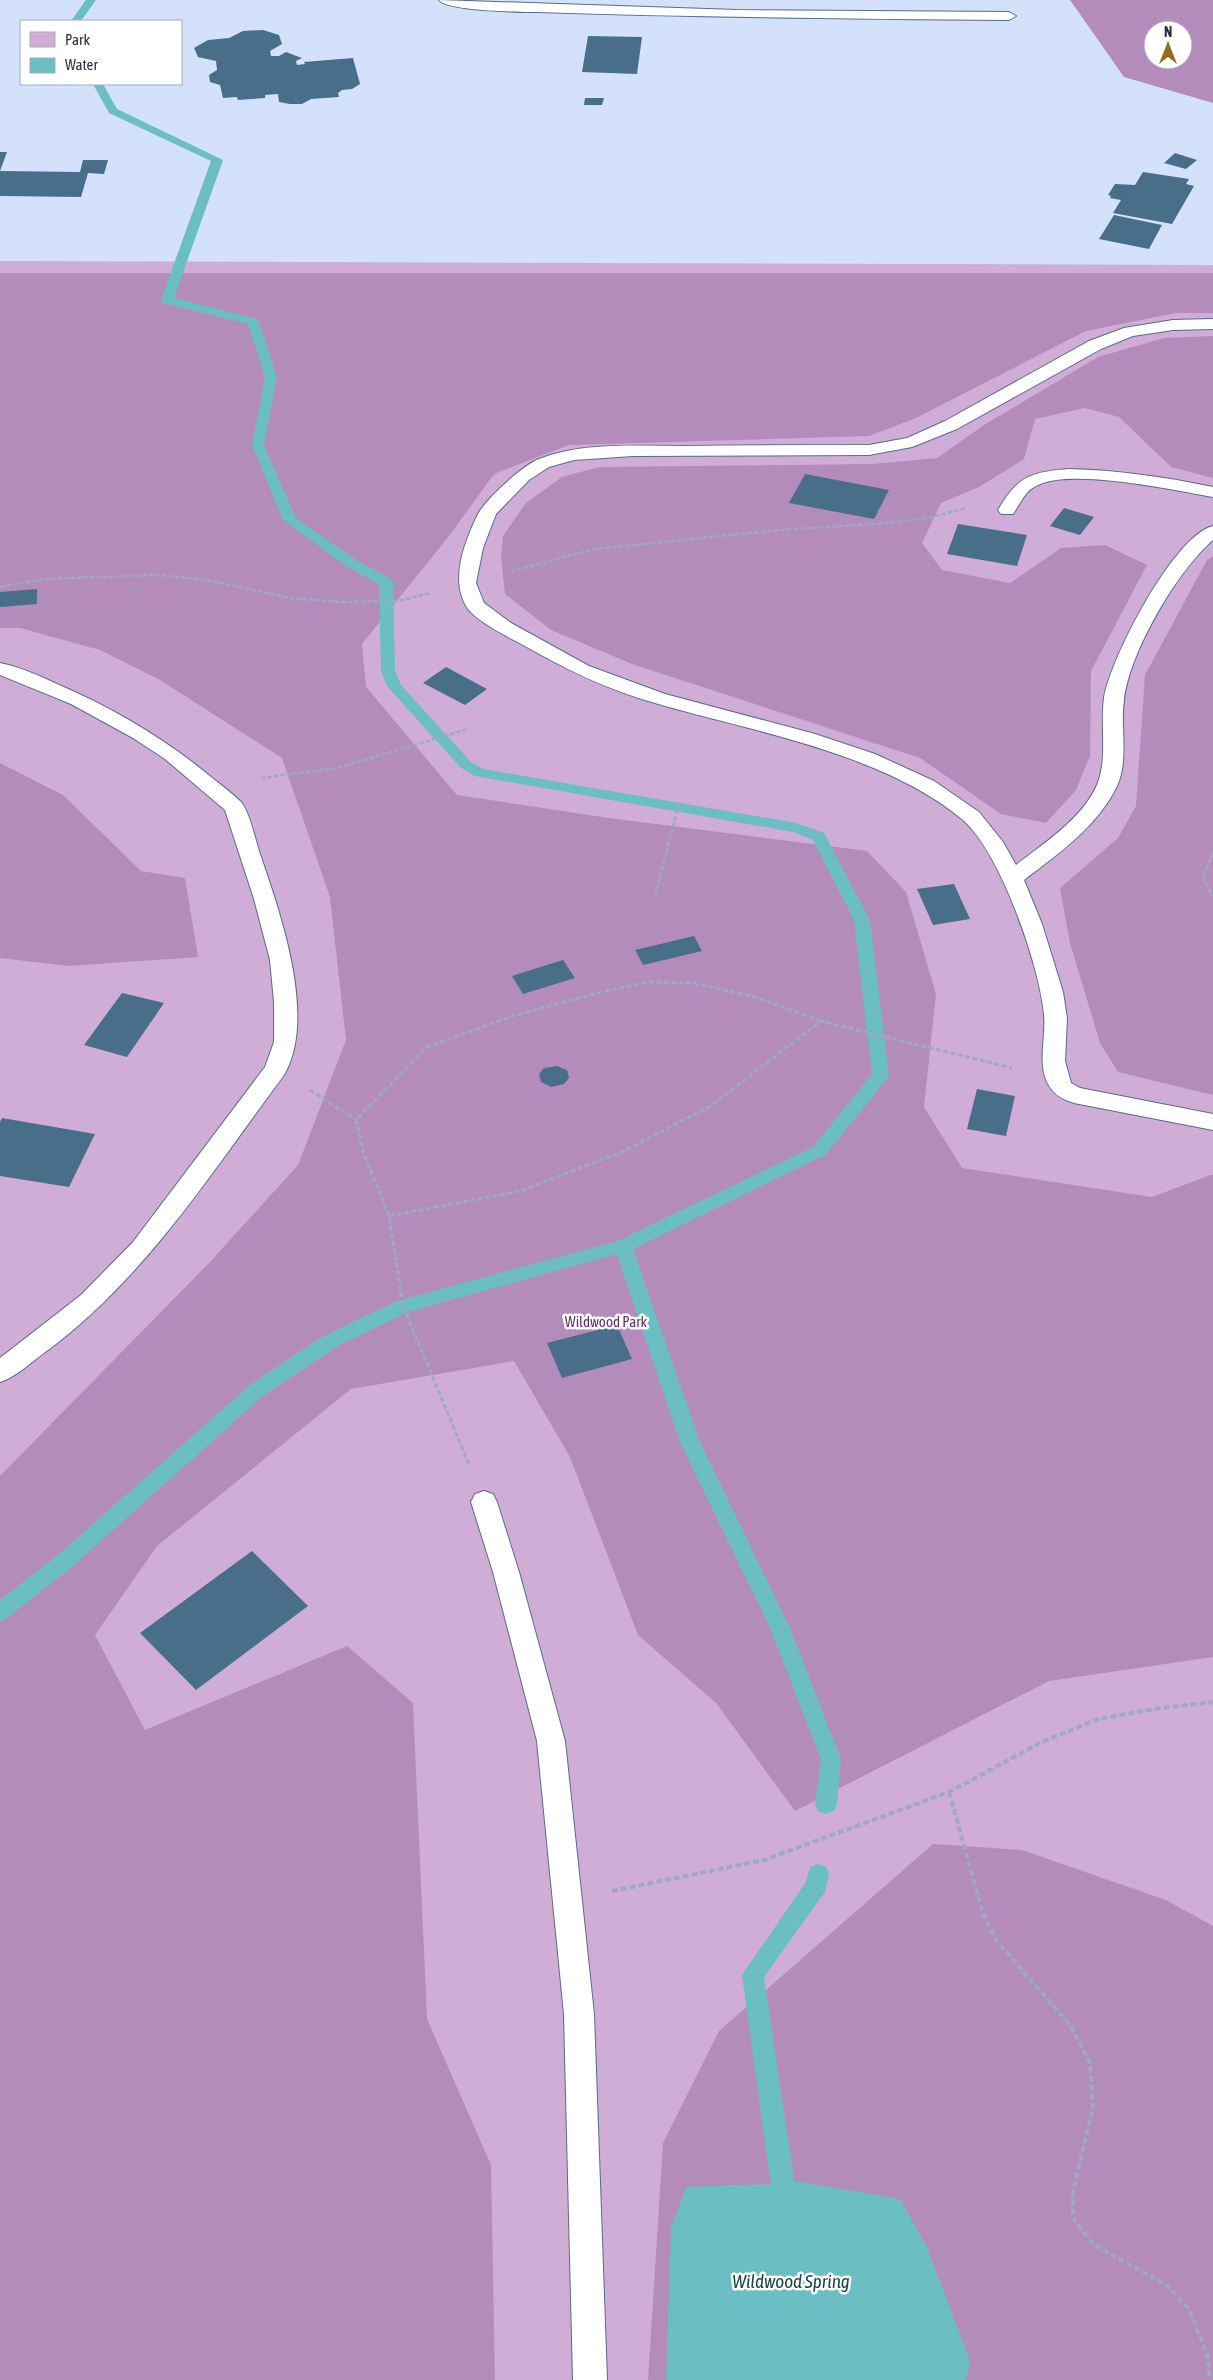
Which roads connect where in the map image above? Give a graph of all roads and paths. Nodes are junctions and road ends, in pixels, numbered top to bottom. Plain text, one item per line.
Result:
1 (446, 0) edge
2 (1009, 16) dead end
3 (1213, 324) edge
4 (1213, 492) edge
5 (1008, 508) joint
6 (1213, 531) edge
7 (467, 583) junction
8 (0, 587) edge
9 (400, 601) dead end
10 (0, 669) edge
11 (468, 729) dead end
12 (209, 785) junction
13 (679, 803) dead end
14 (1213, 853) edge
15 (1013, 878) junction
16 (655, 896) dead end
17 (1213, 897) edge
18 (821, 1021) junction
19 (276, 1069) junction
20 (1057, 1079) junction
21 (356, 1120) junction
22 (1213, 1122) edge
23 (389, 1216) junction
24 (0, 1372) edge
25 (484, 1502) joint
26 (1213, 1702) edge
27 (949, 1792) junction
28 (568, 1900) junction
29 (590, 2380) edge
30 (1210, 2380) edge

1 - 2 lane
3 - 7 lane
4 - 5 lane
5 - 7 path
6 - 15 lane
7 - 15 lane
8 - 9 path
10 - 12 lane
11 - 12 path
12 - 19 lane
13 - 16 path
14 - 17 path
15 - 20 lane
18 - 20 path
18 - 21 path
18 - 23 path
19 - 21 path
19 - 24 lane
20 - 22 lane
21 - 23 path
23 - 25 path
25 - 28 lane
26 - 27 path
27 - 28 path
27 - 30 path
28 - 29 lane

